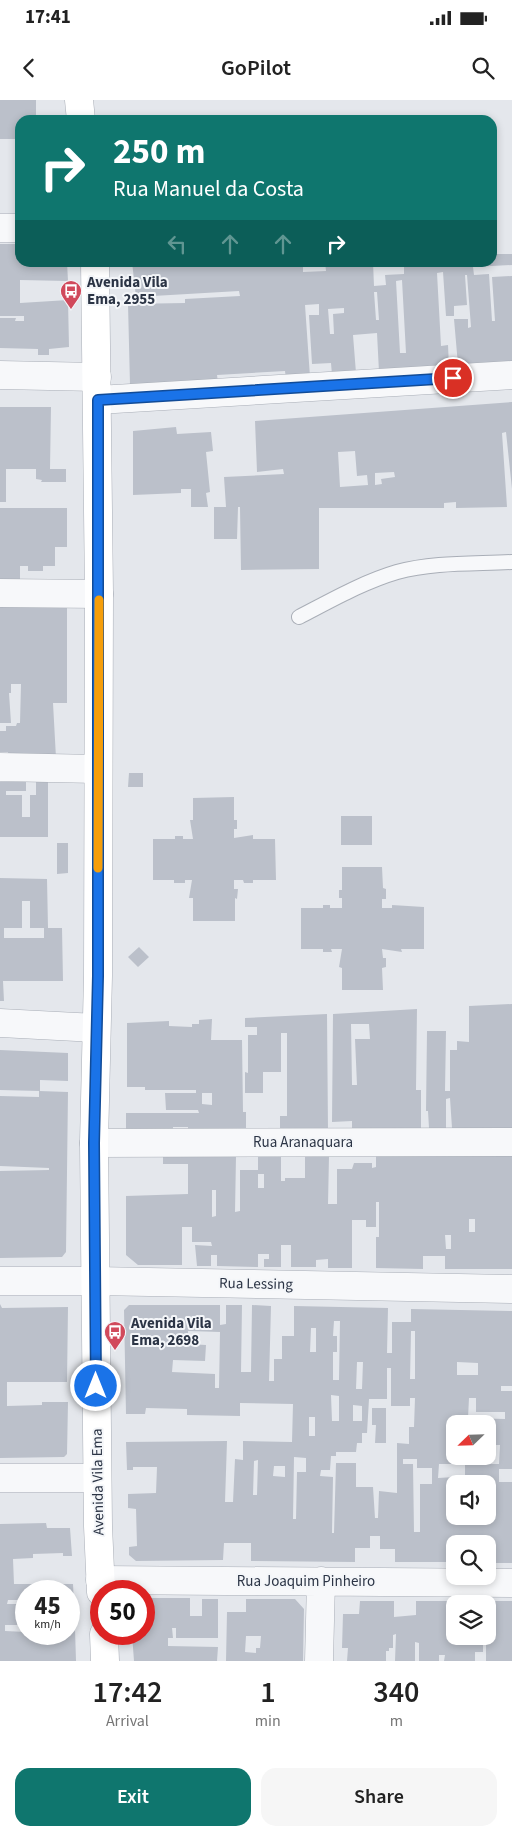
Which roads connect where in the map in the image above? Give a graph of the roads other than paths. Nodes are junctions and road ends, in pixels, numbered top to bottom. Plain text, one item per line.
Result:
1 (79, 100) edge
2 (80, 115) edge
3 (0, 228) edge
4 (15, 228) edge
5 (95, 267) edge
6 (0, 375) edge
7 (512, 375) edge
8 (98, 389) junction
9 (512, 562) edge
10 (0, 593) edge
11 (99, 594) junction
12 (299, 617) dead end
13 (0, 767) edge
14 (97, 769) junction
15 (0, 1023) edge
16 (96, 1028) junction
17 (512, 1142) edge
18 (94, 1143) junction
19 (0, 1281) edge
20 (95, 1281) junction
21 (512, 1290) edge
22 (0, 1478) edge
23 (97, 1478) junction
24 (101, 1580) edge
25 (321, 1581) junction
26 (512, 1583) edge
27 (155, 1585) edge
28 (105, 1645) edge
29 (106, 1661) edge
30 (319, 1661) edge

1 - 2 main road
3 - 4 street
5 - 8 main road, Avenida Vila Ema
6 - 8 street
7 - 8 street
8 - 11 main road, Avenida Vila Ema
9 - 12 lane
10 - 11 street
11 - 14 main road, Avenida Vila Ema
13 - 14 street
14 - 16 main road, Avenida Vila Ema
15 - 16 street
16 - 18 main road, Avenida Vila Ema
17 - 18 street, Rua Aranaquara
18 - 20 main road, Avenida Vila Ema
19 - 20 street, Rua Lessing
20 - 21 street, Rua Lessing
20 - 23 main road, Avenida Vila Ema
22 - 23 street
23 - 24 main road, Avenida Vila Ema
25 - 26 street, Rua Joaquim Pinheiro
25 - 27 street, Rua Joaquim Pinheiro
25 - 30 street
28 - 29 main road

